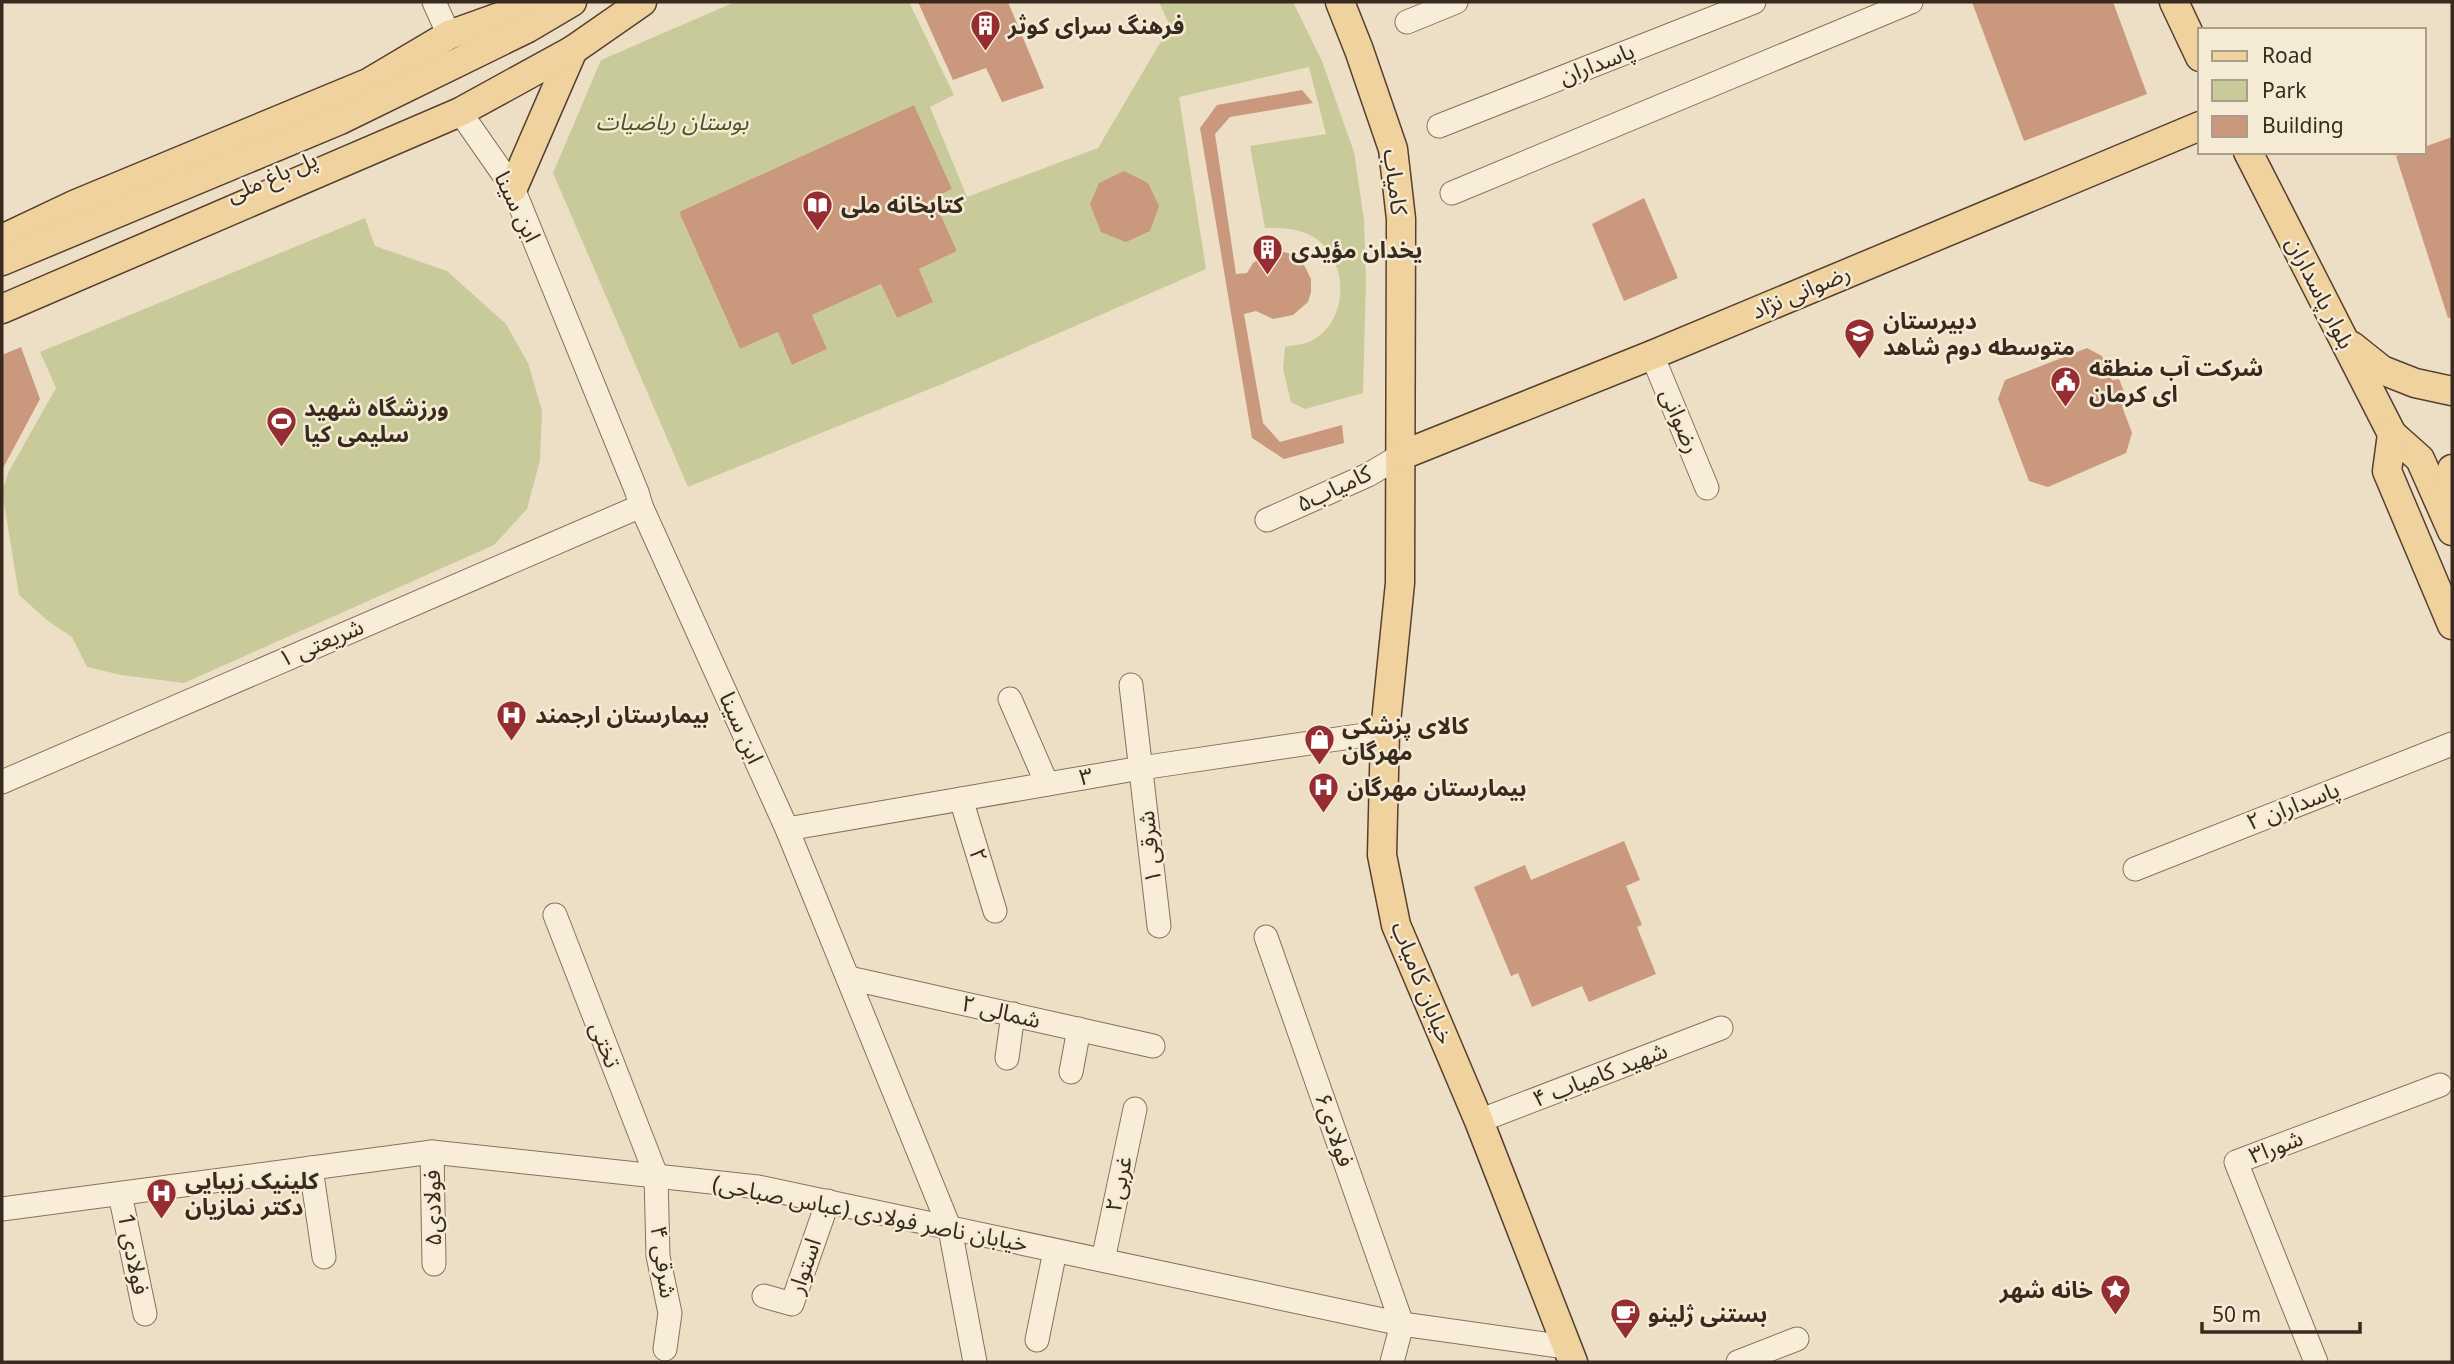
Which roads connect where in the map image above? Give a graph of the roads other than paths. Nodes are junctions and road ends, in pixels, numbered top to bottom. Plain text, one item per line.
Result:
1 (434, 2) edge
2 (541, 2) edge
3 (572, 2) edge
4 (636, 2) edge
5 (642, 2) edge
6 (1340, 2) edge
7 (1456, 2) edge
8 (1754, 2) edge
9 (1911, 2) edge
10 (2180, 4) edge
11 (1407, 22) dead end
12 (449, 35) junction
13 (532, 39) junction
14 (573, 50) junction
15 (2198, 52) edge
16 (460, 112) junction
17 (1439, 125) dead end
18 (2198, 126) edge
19 (2249, 154) edge
20 (513, 188) junction
21 (1452, 193) dead end
22 (95, 237) junction
23 (2, 239) edge
24 (2, 261) edge
25 (2, 291) edge
26 (2, 309) edge
27 (2344, 340) junction
28 (1652, 355) junction
29 (2452, 391) edge
30 (2392, 434) junction
31 (1400, 456) junction
32 (2452, 469) edge
33 (1707, 488) dead end
34 (641, 506) junction
35 (2447, 519) edge
36 (1267, 520) dead end
37 (2452, 625) edge
38 (1131, 685) dead end
39 (1010, 699) dead end
40 (1385, 732) junction
41 (2452, 744) edge
42 (1141, 768) junction
43 (2, 782) edge
44 (1046, 784) junction
45 (961, 799) junction
46 (787, 830) junction
47 (2135, 869) dead end
48 (995, 911) dead end
49 (555, 915) dead end
50 (1159, 926) dead end
51 (1266, 937) dead end
52 (849, 978) junction
53 (1013, 1014) junction
54 (1721, 1028) dead end
55 (1079, 1029) junction
56 (1153, 1046) dead end
57 (1007, 1058) dead end
58 (1070, 1072) dead end
59 (2440, 1085) dead end
60 (1135, 1109) dead end
61 (1479, 1121) junction
62 (432, 1152) junction
63 (311, 1168) junction
64 (656, 1175) junction
65 (120, 1194) junction
66 (828, 1201) junction
67 (2, 1209) edge
68 (950, 1229) junction
69 (1055, 1251) junction
70 (324, 1257) dead end
71 (1103, 1259) junction
72 (434, 1264) dead end
73 (765, 1296) dead end
74 (145, 1314) dead end
75 (1402, 1324) junction
76 (1797, 1339) dead end
77 (1037, 1340) dead end
78 (665, 1349) dead end
79 (1570, 1355) edge
80 (975, 1362) edge
81 (1392, 1362) edge
82 (1738, 1362) edge
83 (2316, 1362) edge

1 - 12 street
2 - 12 main road
3 - 13 main road
4 - 13 main road
5 - 14 main road
6 - 31 main road, کامیاب
7 - 11 street
8 - 17 street, پاسداران
9 - 21 street
10 - 15 main road
12 - 23 main road
13 - 22 main road, پل باغ ملی
14 - 16 main road
14 - 20 main road
16 - 20 street, ابن سینا
16 - 26 main road
18 - 28 main road, رضوانی نژاد
19 - 27 main road, بلوار پاسداران
20 - 34 street, ابن سینا
22 - 24 main road, پل باغ ملی
22 - 25 main road, پل باغ ملی
27 - 29 main road
27 - 30 main road, بلوار پاسداران
28 - 31 main road, رضوانی نژاد
28 - 33 street, رضوانی
30 - 35 main road, بلوار پاسداران
30 - 37 main road
31 - 36 street, کامیاب۵
31 - 40 main road, خیابان کامیاب
32 - 35 main road
34 - 43 street, شریعتی ۱
34 - 46 street, ابن سینا
38 - 42 street, ۱ شرقی
39 - 44 street
40 - 42 street, ۳
40 - 61 main road, خیابان کامیاب
41 - 47 street, پاسداران ۲
42 - 44 street, ۳
42 - 50 street, ۱ شرقی
44 - 45 street, ۳
45 - 46 street, ۳
45 - 48 street, ۲
46 - 52 street, ابن سینا
49 - 64 street, تختی
51 - 75 street, فولادی۶
52 - 53 street, ۲ شمالی
52 - 68 street, ابن سینا
53 - 55 street, ۲ شمالی
53 - 57 street
54 - 61 street, شهید کامیاب ۴
55 - 56 street, ۲ شمالی
55 - 58 street
59 - 83 street, شورا۳
60 - 71 street, غربی۲
61 - 79 main road, خیابان کامیاب
62 - 63 street, خیابان ناصر فولادی (عباس صباحی)
62 - 64 street, خیابان ناصر فولادی (عباس صباحی)
62 - 72 street, فولادی۵
63 - 65 street, خیابان ناصر فولادی (عباس صباحی)
63 - 70 street
64 - 66 street, خیابان ناصر فولادی (عباس صباحی)
64 - 78 street, ۴ شرقی
65 - 67 street, خیابان ناصر فولادی (عباس صباحی)
65 - 74 street, فولادی 1
66 - 68 street, خیابان ناصر فولادی (عباس صباحی)
66 - 73 street, استوار
68 - 69 street, خیابان ناصر فولادی (عباس صباحی)
68 - 80 street, ابن سینا
69 - 71 street, خیابان ناصر فولادی (عباس صباحی)
69 - 77 street
71 - 75 street, خیابان ناصر فولادی (عباس صباحی)
75 - 79 street, خیابان ناصر فولادی (عباس صباحی)
75 - 81 street
76 - 82 street

